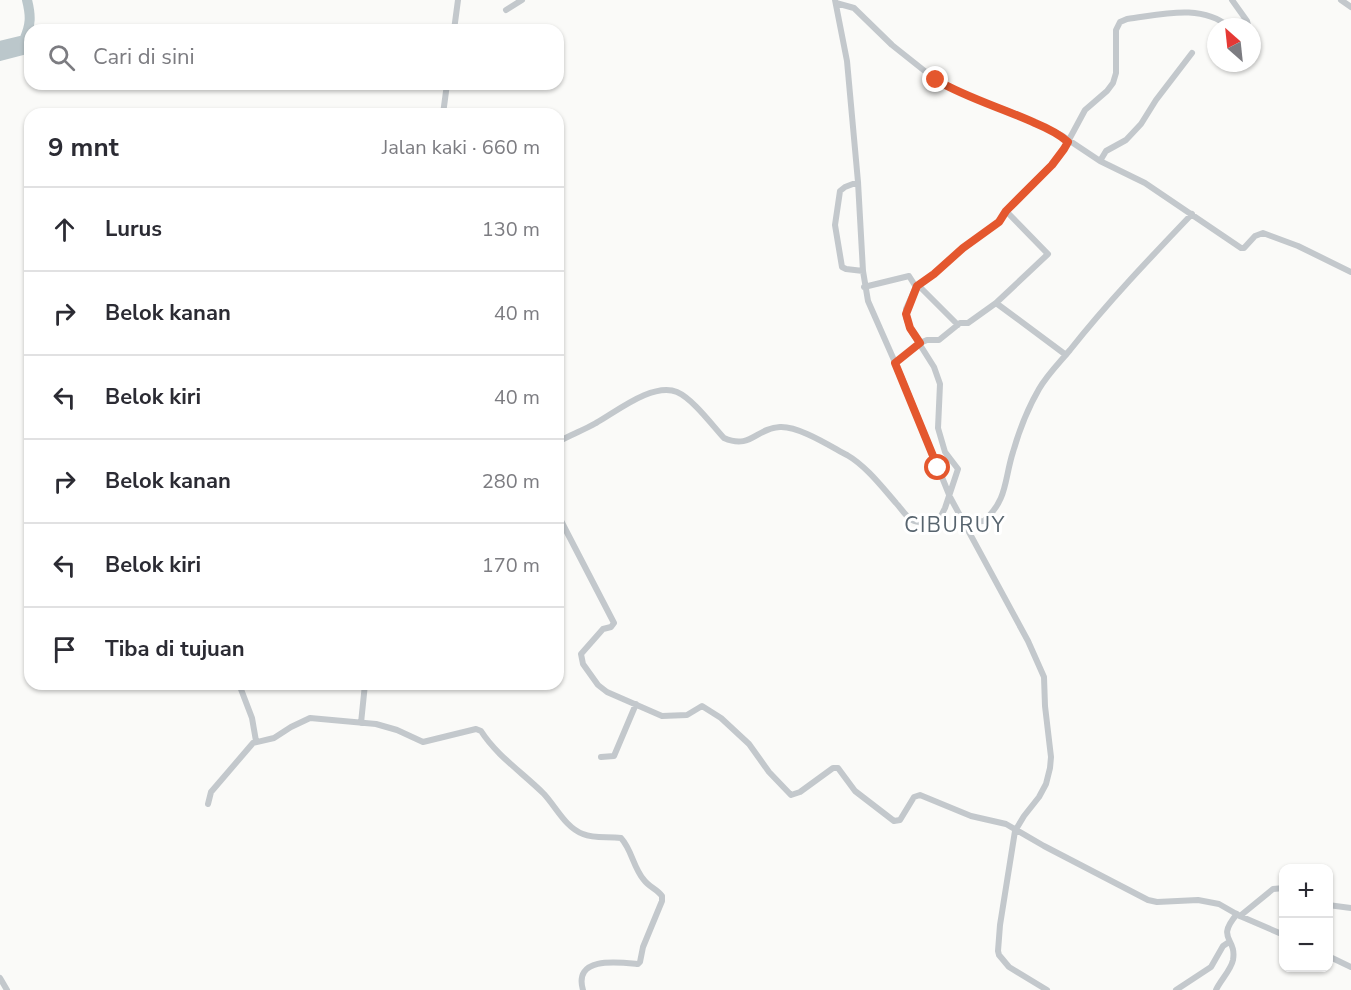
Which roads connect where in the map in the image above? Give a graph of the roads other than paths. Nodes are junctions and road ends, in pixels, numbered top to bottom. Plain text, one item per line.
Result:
1 (458, 0) edge
2 (522, 0) edge
3 (1232, 0) edge
4 (1341, 0) edge
5 (835, 1) edge
6 (1351, 7) edge
7 (506, 10) dead end
8 (1216, 18) edge
9 (1245, 18) edge
10 (455, 24) edge
11 (1192, 53) dead end
12 (446, 90) edge
13 (444, 108) edge
14 (1068, 142) junction
15 (1100, 161) junction
16 (858, 182) junction
17 (1006, 211) junction
18 (1192, 214) junction
19 (863, 271) junction
20 (1351, 272) edge
21 (917, 286) junction
22 (864, 287) junction
23 (996, 303) junction
24 (958, 325) junction
25 (920, 343) junction
26 (1066, 355) junction
27 (895, 363) junction
28 (564, 439) edge
29 (950, 497) junction
30 (964, 522) junction
31 (564, 527) edge
32 (241, 690) edge
33 (364, 690) edge
34 (636, 704) junction
35 (361, 723) junction
36 (256, 741) junction
37 (601, 757) dead end
38 (208, 804) dead end
39 (1015, 831) junction
40 (1279, 888) edge
41 (1333, 906) edge
42 (1351, 908) edge
43 (1238, 915) junction
44 (1279, 933) edge
45 (1229, 942) junction
46 (1333, 958) edge
47 (1351, 967) edge
48 (0, 978) edge
49 (8, 990) edge
50 (583, 990) edge
51 (1047, 990) edge
52 (1176, 990) edge
53 (1216, 990) edge

1 - 10 street
2 - 7 street
3 - 9 street
4 - 6 street
5 - 14 street
5 - 16 street
8 - 14 street
11 - 15 street
12 - 13 street
14 - 15 street
14 - 17 street
15 - 18 street
16 - 19 street
16 - 19 street
17 - 21 street
17 - 23 street
18 - 20 street
18 - 26 street
19 - 22 street
21 - 22 street
21 - 24 street
21 - 25 street
22 - 27 street
23 - 24 street
23 - 26 street
24 - 25 street
25 - 27 street
25 - 29 street
26 - 30 street
27 - 29 street
28 - 29 street
29 - 30 street
30 - 39 street
31 - 34 street
32 - 36 street
33 - 35 street
34 - 37 street
34 - 39 street
35 - 36 street
35 - 50 street
36 - 38 street
39 - 43 street
39 - 51 street
40 - 43 street
41 - 42 street
43 - 44 street
43 - 45 street
45 - 52 street
45 - 53 street
46 - 47 street
48 - 49 street

